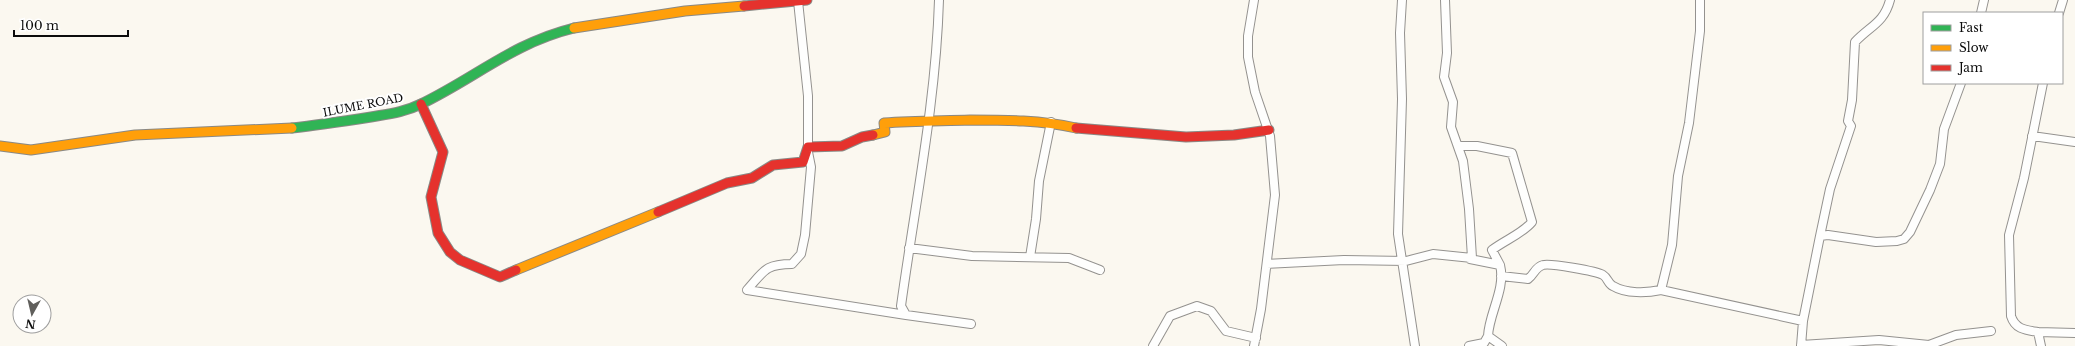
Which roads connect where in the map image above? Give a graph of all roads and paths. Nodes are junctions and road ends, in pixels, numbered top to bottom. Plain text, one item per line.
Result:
1 (803, 0) edge
2 (939, 0) edge
3 (1254, 0) edge
4 (1402, 0) edge
5 (1445, 0) edge
6 (1700, 0) edge
7 (1890, 0) edge
8 (1984, 0) edge
9 (2063, 0) edge
10 (1981, 12) edge
11 (2059, 12) edge
12 (1961, 84) edge
13 (2043, 84) edge
14 (421, 104) junction
15 (928, 121) junction
16 (1051, 122) junction
17 (1269, 130) junction
18 (2032, 136) junction
19 (2075, 142) edge
20 (0, 146) edge
21 (1459, 146) junction
22 (808, 150) junction
23 (1820, 236) junction
24 (909, 248) junction
25 (1030, 256) junction
26 (1470, 259) junction
27 (1402, 261) junction
28 (1267, 264) junction
29 (1500, 265) junction
30 (1100, 270) dead end
31 (1501, 276) junction
32 (1661, 290) junction
33 (906, 315) junction
34 (1804, 321) junction
35 (971, 324) dead end
36 (1991, 331) dead end
37 (2038, 332) junction
38 (2075, 334) edge
39 (1488, 336) junction
40 (1255, 342) edge
41 (1801, 345) edge
42 (1153, 346) edge
43 (1415, 346) edge
44 (1469, 346) edge
45 (1502, 346) edge
46 (2041, 346) edge

1 - 14 street, ILUME ROAD
1 - 22 street
2 - 15 street
3 - 17 street
4 - 27 street
5 - 21 street
6 - 32 street
7 - 23 street
8 - 10 street
9 - 11 street
12 - 23 street
13 - 18 street
14 - 20 street, ILUME ROAD
14 - 22 street
15 - 16 street
15 - 22 street
15 - 24 street
16 - 17 street
16 - 25 street
17 - 28 street
18 - 19 street
18 - 37 street
21 - 26 street
21 - 29 street
22 - 33 street
23 - 34 street
24 - 25 street
24 - 33 street
25 - 30 street
26 - 27 street
26 - 29 street
27 - 28 street
27 - 43 street
28 - 40 street
29 - 31 street
31 - 32 street
31 - 39 street
32 - 34 street
33 - 35 street
34 - 41 street
36 - 41 street
37 - 38 street
37 - 46 street
39 - 44 street
39 - 45 street
40 - 42 street

